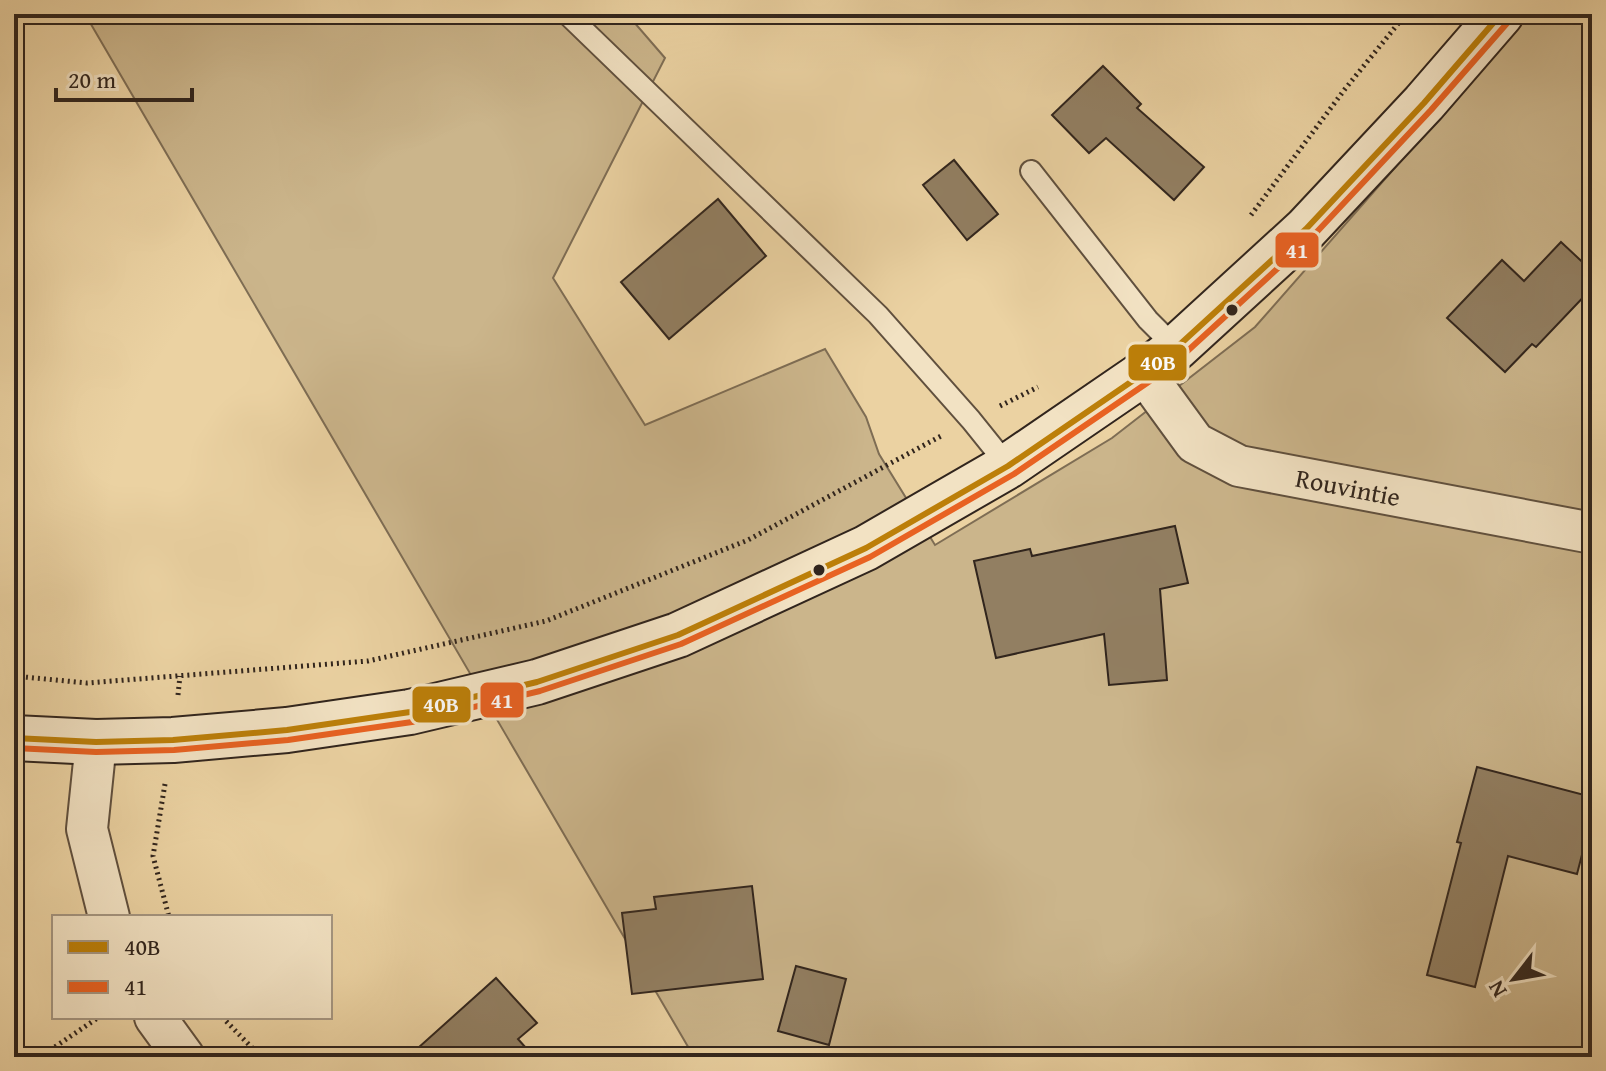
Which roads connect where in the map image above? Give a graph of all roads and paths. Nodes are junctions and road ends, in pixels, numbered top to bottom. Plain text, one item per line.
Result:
1 (567, 14) edge
2 (1406, 14) edge
3 (1501, 14) edge
4 (1031, 171) dead end
5 (1244, 224) dead end
6 (1160, 360) junction
7 (1038, 386) dead end
8 (971, 420) junction
9 (1008, 466) junction
10 (1592, 533) edge
11 (14, 676) edge
12 (180, 676) junction
13 (14, 738) edge
14 (173, 740) junction
15 (96, 742) junction
16 (108, 915) edge
17 (168, 915) edge
18 (96, 1019) edge
19 (156, 1019) edge
20 (224, 1019) edge
21 (40, 1057) edge
22 (184, 1057) edge
23 (261, 1057) edge

1 - 8 lane
2 - 5 path
3 - 6 street
4 - 6 lane
6 - 9 street
6 - 10 street, Rouvintie
7 - 8 path
8 - 9 lane
8 - 12 path
9 - 14 street
11 - 12 path
12 - 14 path
13 - 15 street
14 - 15 street
14 - 17 path
15 - 16 street
18 - 21 path
19 - 22 street
20 - 23 path

